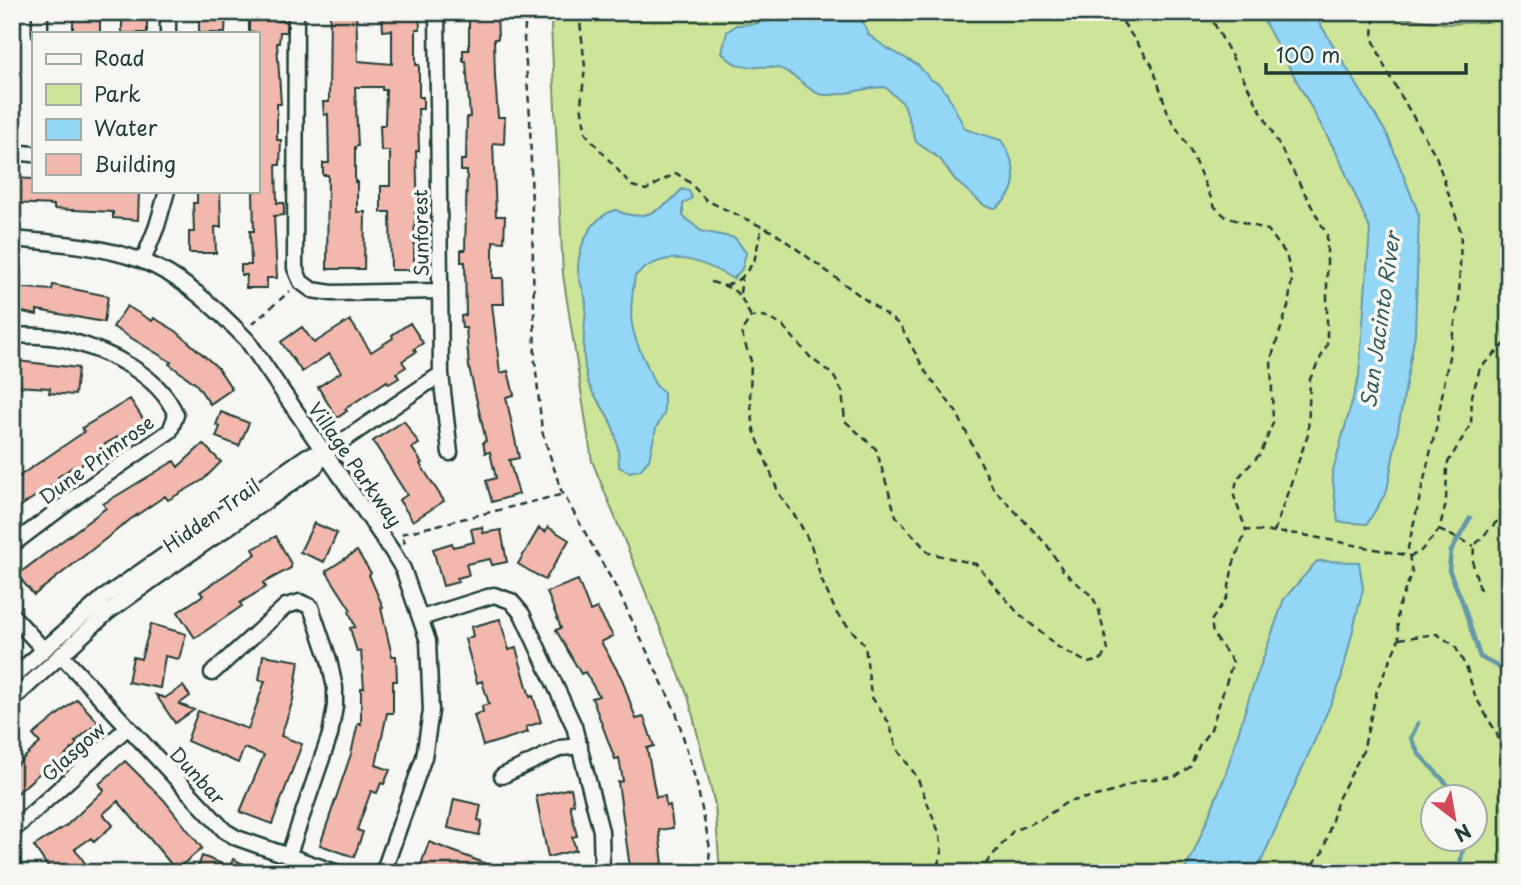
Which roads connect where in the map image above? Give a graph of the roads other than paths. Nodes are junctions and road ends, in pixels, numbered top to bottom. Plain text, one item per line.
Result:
1 (40, 12) edge
2 (168, 12) edge
3 (296, 12) edge
4 (437, 12) edge
5 (40, 32) edge
6 (168, 32) edge
7 (12, 152) edge
8 (32, 154) edge
9 (167, 192) edge
10 (12, 239) edge
11 (143, 261) junction
12 (440, 291) junction
13 (12, 335) edge
14 (440, 374) junction
15 (325, 453) junction
16 (450, 453) dead end
17 (12, 545) edge
18 (12, 615) edge
19 (421, 618) junction
20 (43, 649) junction
21 (61, 655) junction
22 (212, 673) dead end
23 (12, 678) edge
24 (12, 700) edge
25 (128, 727) junction
26 (580, 746) junction
27 (502, 776) dead end
28 (12, 831) edge
29 (289, 854) junction
30 (12, 867) edge
31 (16, 873) edge
32 (338, 873) edge
33 (383, 873) edge
34 (602, 873) edge

1 - 5 street
2 - 6 street
3 - 12 street
4 - 12 street, Sunforest
7 - 8 street
9 - 11 street
10 - 11 street, Village Parkway
11 - 15 street, Village Parkway
12 - 14 street, Sunforest
13 - 17 street, Dune Primrose
14 - 15 street, Hidden Trail
14 - 16 street, Sunforest
15 - 19 street, Village Parkway
15 - 20 street
15 - 21 street, Hidden Trail
18 - 20 street
19 - 26 street
19 - 33 street, Village Parkway
20 - 23 street
21 - 24 street, Hidden Trail
21 - 25 street, Dunbar
22 - 29 street
25 - 28 street, Glasgow
25 - 29 street, Dunbar
26 - 27 street
26 - 34 street
29 - 32 street, Dunbar
30 - 31 street

